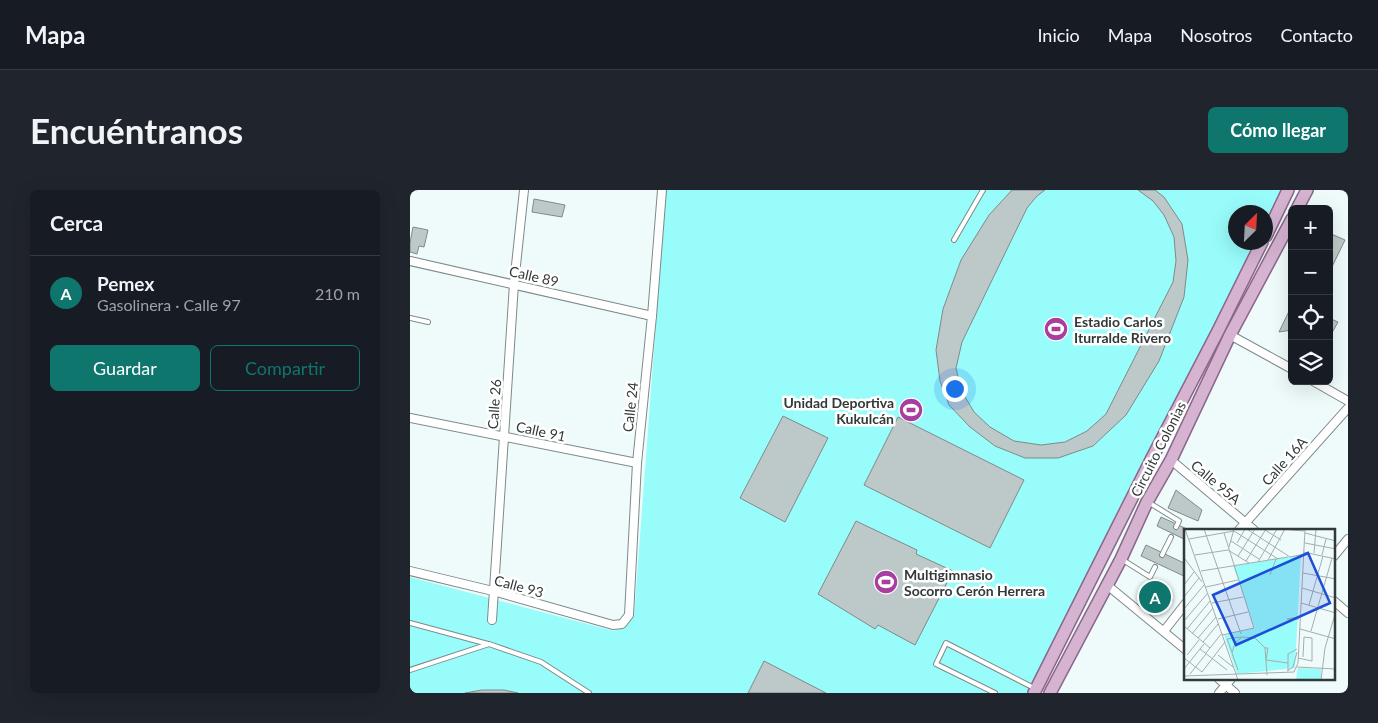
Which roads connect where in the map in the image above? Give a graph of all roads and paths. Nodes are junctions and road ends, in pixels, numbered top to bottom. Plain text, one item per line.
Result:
1 (524, 190) edge
2 (662, 190) edge
3 (983, 190) edge
4 (1288, 190) edge
5 (1307, 190) edge
6 (1299, 205) edge
7 (1273, 221) edge
8 (1288, 226) edge
9 (954, 240) dead end
10 (1258, 250) edge
11 (410, 261) edge
12 (514, 284) junction
13 (652, 316) junction
14 (410, 318) edge
15 (428, 322) dead end
16 (1230, 335) junction
17 (1288, 368) edge
18 (1320, 385) edge
19 (1348, 401) edge
20 (1348, 408) edge
21 (410, 418) edge
22 (505, 436) junction
23 (1170, 460) junction
24 (637, 463) junction
25 (1147, 502) junction
26 (1245, 523) junction
27 (1176, 527) dead end
28 (1240, 529) edge
29 (1253, 529) edge
30 (1171, 537) dead end
31 (1348, 539) edge
32 (1336, 554) edge
33 (1162, 555) dead end
34 (1121, 559) junction
35 (1155, 567) dead end
36 (410, 571) edge
37 (1107, 586) junction
38 (493, 592) junction
39 (1336, 603) edge
40 (1184, 606) edge
41 (1348, 613) edge
42 (492, 620) dead end
43 (410, 623) edge
44 (622, 624) joint
45 (1164, 631) junction
46 (489, 644) junction
47 (1184, 648) edge
48 (410, 670) edge
49 (1228, 682) edge
50 (1035, 691) edge
51 (589, 693) edge
52 (995, 693) edge
53 (1050, 693) edge
54 (1219, 693) edge
55 (1235, 693) edge

1 - 12 street, Calle 26
2 - 13 street, Calle 24
3 - 9 lane
4 - 7 main road
5 - 6 main road
8 - 16 main road, Circuito Colonias
10 - 50 main road, Circuito Colonias
11 - 12 street, Calle 89
12 - 13 street, Calle 89
12 - 22 street, Calle 26
13 - 24 street, Calle 24
14 - 15 lane
16 - 17 street
16 - 23 main road, Circuito Colonias
18 - 19 street
20 - 26 street, Calle 16A
21 - 22 street, Calle 91
22 - 24 street, Calle 91
22 - 38 street, Calle 26
23 - 25 main road, Circuito Colonias
23 - 26 street, Calle 95A
24 - 44 street, Calle 24
25 - 27 lane
25 - 34 main road, Circuito Colonias
26 - 28 street, Calle 16A
26 - 29 street, Calle 95A
30 - 33 lane
31 - 32 street
34 - 35 lane
34 - 37 main road, Circuito Colonias
36 - 38 street, Calle 93
37 - 45 street
37 - 53 main road, Circuito Colonias
38 - 42 street, Calle 26
38 - 44 street, Calle 93
39 - 41 street
40 - 45 street
43 - 46 lane
45 - 47 street
46 - 48 lane
46 - 51 lane
49 - 54 street
49 - 55 street
50 - 52 lane

